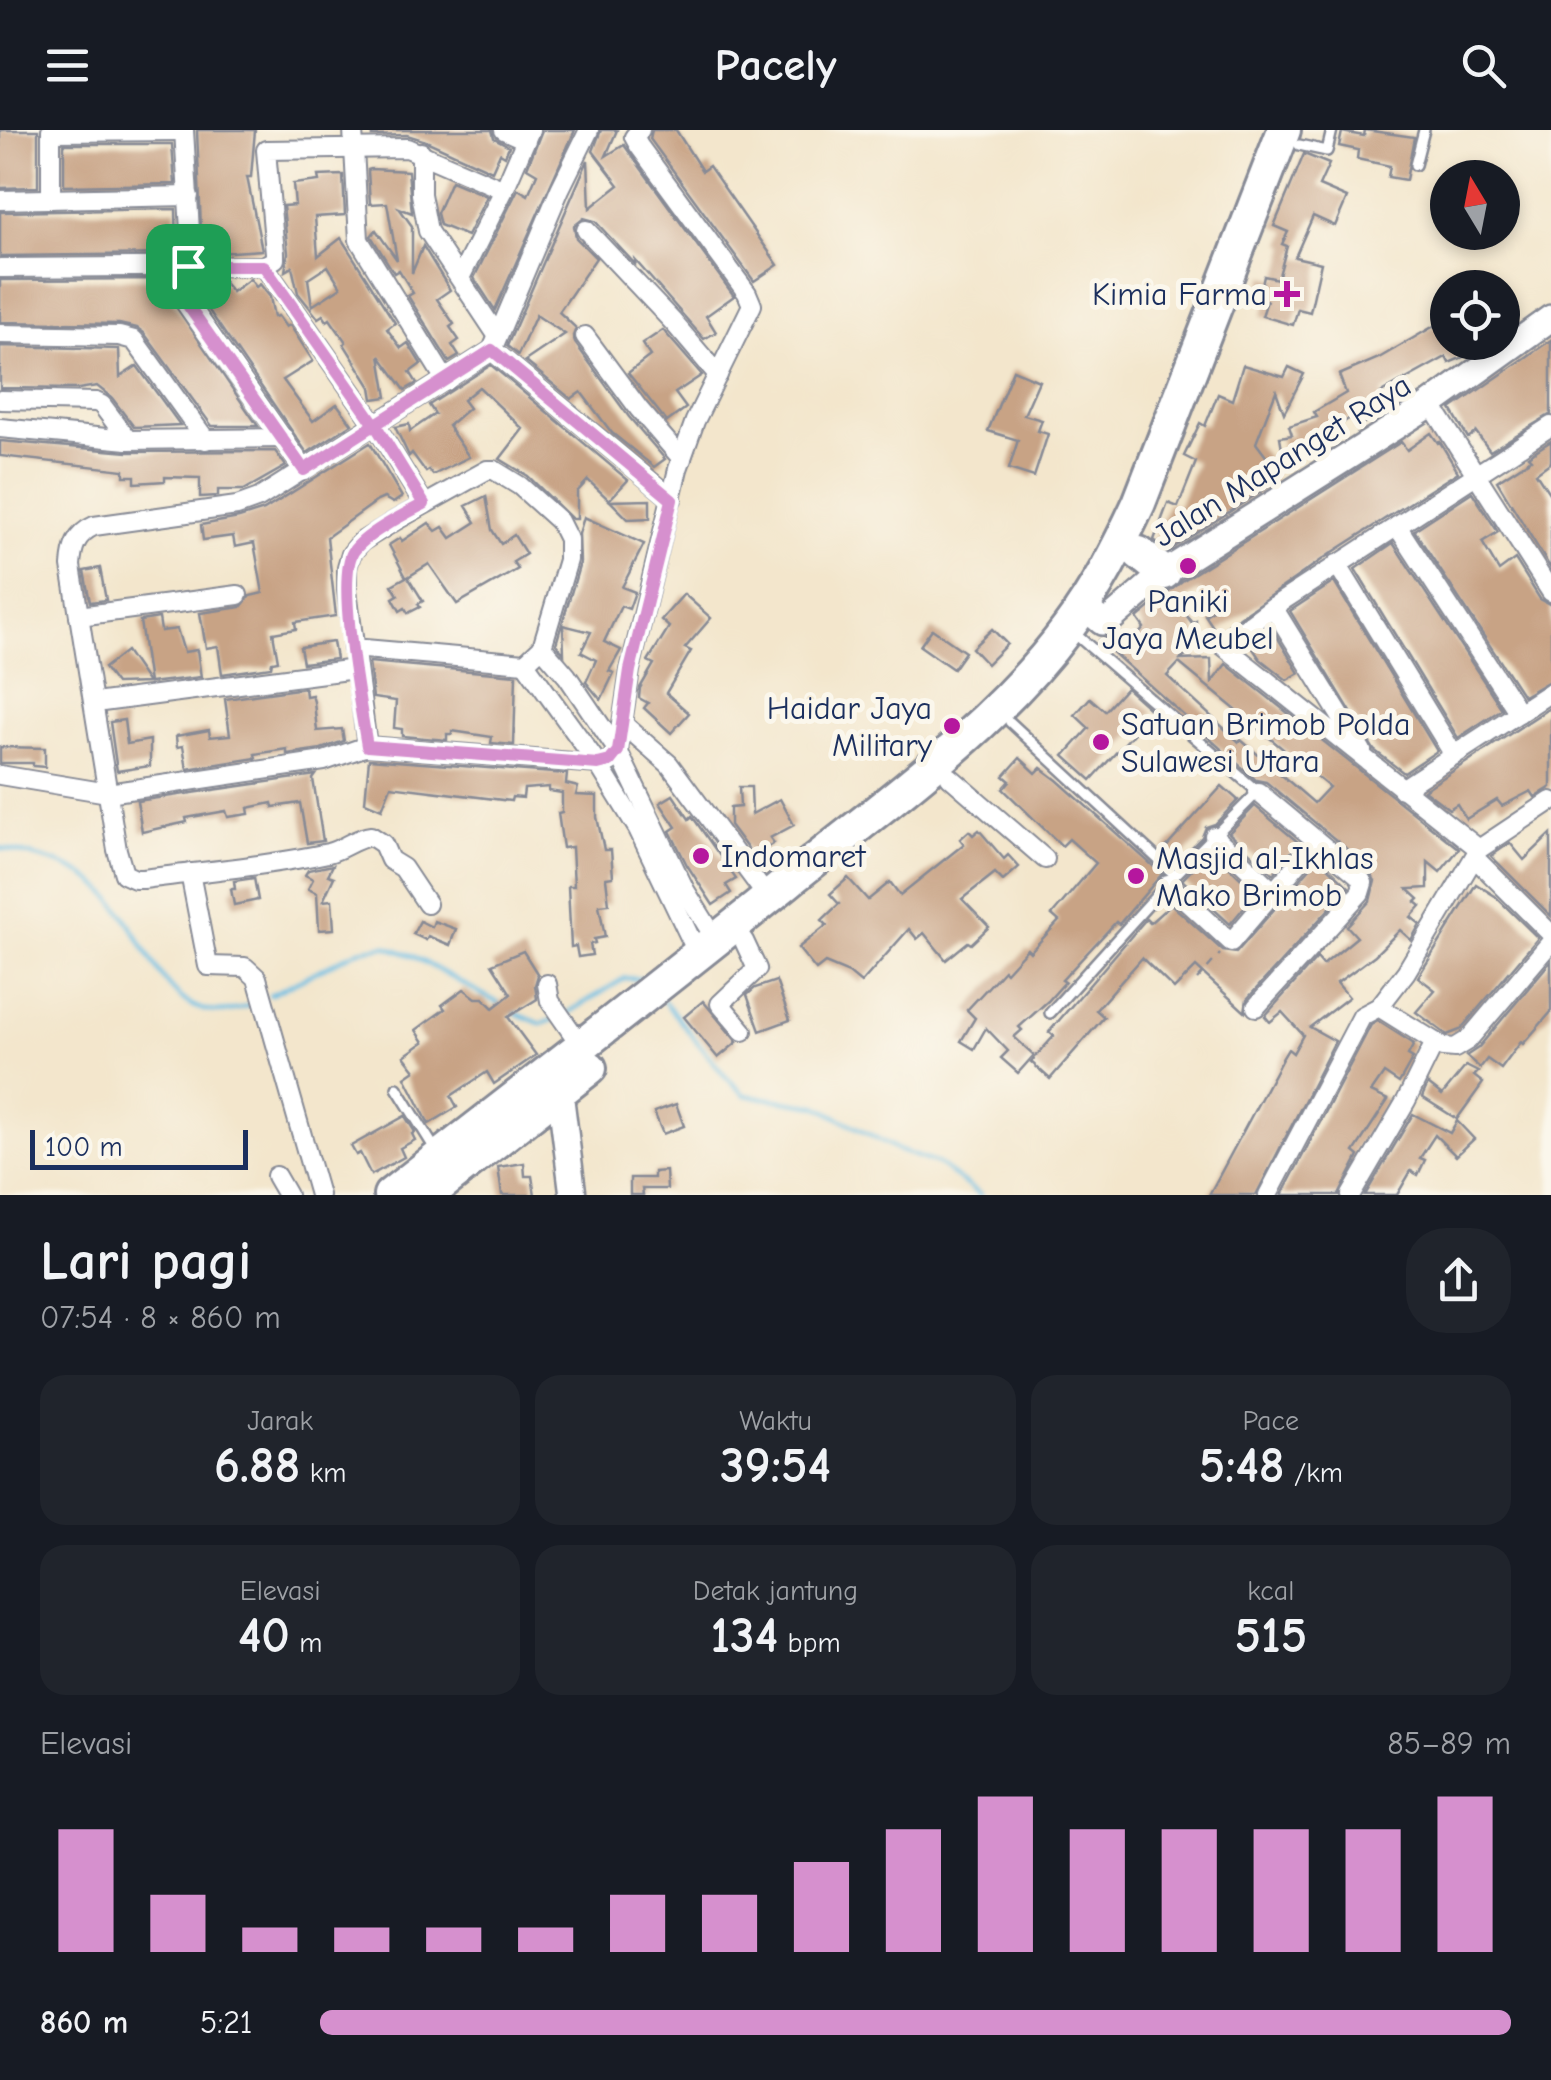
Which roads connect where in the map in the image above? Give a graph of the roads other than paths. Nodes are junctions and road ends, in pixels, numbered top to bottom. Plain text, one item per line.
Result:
1 (184, 130) edge
2 (267, 130) edge
3 (504, 130) edge
4 (588, 130) edge
5 (640, 130) edge
6 (1332, 130) edge
7 (1424, 130) edge
8 (51, 131) edge
9 (528, 135) edge
10 (1296, 135) edge
11 (353, 139) edge
12 (266, 150) junction
13 (422, 152) junction
14 (1415, 165) dead end
15 (504, 190) junction
16 (188, 196) junction
17 (51, 199) junction
18 (0, 200) edge
19 (586, 230) dead end
20 (188, 266) junction
21 (264, 266) junction
22 (0, 268) edge
23 (460, 278) junction
24 (1551, 318) edge
25 (0, 334) edge
26 (585, 336) dead end
27 (495, 342) junction
28 (718, 375) junction
29 (446, 381) junction
30 (0, 400) edge
31 (1430, 404) junction
32 (376, 426) junction
33 (1551, 426) edge
34 (0, 428) edge
35 (284, 438) junction
36 (128, 440) junction
37 (206, 440) junction
38 (682, 458) junction
39 (304, 470) junction
40 (1476, 475) junction
41 (672, 500) junction
42 (424, 504) junction
43 (1397, 526) junction
44 (1152, 563) junction
45 (1337, 564) junction
46 (1551, 592) edge
47 (238, 595) dead end
48 (1273, 607) junction
49 (79, 616) junction
50 (1083, 624) junction
51 (542, 647) junction
52 (353, 648) junction
53 (524, 663) junction
54 (356, 668) junction
55 (1551, 692) edge
56 (95, 702) junction
57 (1519, 713) junction
58 (1010, 722) junction
59 (622, 723) junction
60 (367, 746) junction
61 (618, 751) junction
62 (1454, 754) junction
63 (1367, 759) junction
64 (598, 764) junction
65 (0, 775) edge
66 (950, 777) junction
67 (1402, 789) junction
68 (1258, 792) junction
69 (108, 793) junction
70 (1549, 806) edge
71 (1214, 836) junction
72 (1317, 841) junction
73 (1477, 854) junction
74 (1045, 859) dead end
75 (190, 873) junction
76 (1172, 880) junction
77 (1274, 892) junction
78 (768, 898) junction
79 (427, 904) dead end
80 (1551, 934) edge
81 (1551, 942) edge
82 (709, 955) junction
83 (547, 984) dead end
84 (1256, 1007) dead end
85 (1379, 1007) junction
86 (641, 1012) junction
87 (1050, 1013) dead end
88 (743, 1032) dead end
89 (575, 1036) junction
90 (1435, 1042) junction
91 (396, 1088) dead end
92 (560, 1092) junction
93 (440, 1156) junction
94 (276, 1176) dead end
95 (288, 1195) edge
96 (319, 1195) edge
97 (390, 1195) edge
98 (428, 1195) edge
99 (574, 1195) edge
100 (1268, 1195) edge
101 (1350, 1195) edge

1 - 8 street
1 - 16 street
2 - 12 street
3 - 9 street
4 - 27 street
5 - 28 street
6 - 10 lane
7 - 14 lane
8 - 17 street
9 - 15 street
10 - 44 highway
10 - 50 highway
11 - 12 street
11 - 13 street
11 - 29 street
12 - 21 street
13 - 15 street
13 - 23 street
15 - 23 street
16 - 17 street
16 - 20 street
17 - 18 street
19 - 28 street
20 - 21 street
20 - 22 street
20 - 35 street
21 - 32 street
23 - 27 street
24 - 31 street, Jalan Mapanget Raya
25 - 37 street
26 - 38 street
27 - 29 street
27 - 41 street
28 - 38 street
29 - 32 street
30 - 36 street
31 - 40 street
31 - 44 street, Jalan Mapanget Raya
32 - 39 street
32 - 42 street
33 - 40 street
34 - 36 street
35 - 37 street
35 - 39 street
36 - 37 street
38 - 41 street
39 - 49 street
40 - 43 street
40 - 46 street
41 - 59 street
42 - 51 street
42 - 52 street
43 - 45 street
43 - 57 street
44 - 50 highway
45 - 48 street
45 - 62 street
47 - 49 street
48 - 63 street
48 - 63 street
49 - 56 street
50 - 58 highway
50 - 68 lane
50 - 78 highway
51 - 53 street
51 - 61 street
52 - 53 street
52 - 54 street
53 - 64 street
54 - 56 street
54 - 60 street
55 - 57 street
56 - 69 street
57 - 62 street
58 - 66 highway
58 - 76 lane
59 - 61 street
59 - 78 street
60 - 64 street
60 - 69 street
61 - 64 street
61 - 82 street
62 - 67 street
63 - 67 street
64 - 82 street
65 - 69 street
66 - 74 street
66 - 82 highway
67 - 73 street
68 - 71 lane
68 - 72 street
69 - 75 street
70 - 73 street
71 - 76 lane
71 - 77 street
72 - 77 street
72 - 84 street
73 - 80 street
73 - 85 street
75 - 79 street
75 - 96 street
76 - 77 street
76 - 87 lane
78 - 82 highway
81 - 90 street
82 - 86 highway
82 - 88 street
83 - 89 street
85 - 90 street
85 - 100 street
86 - 89 highway
86 - 92 highway
89 - 93 highway
90 - 101 street
91 - 93 lane
92 - 98 highway
92 - 99 street
93 - 97 highway
94 - 95 street

